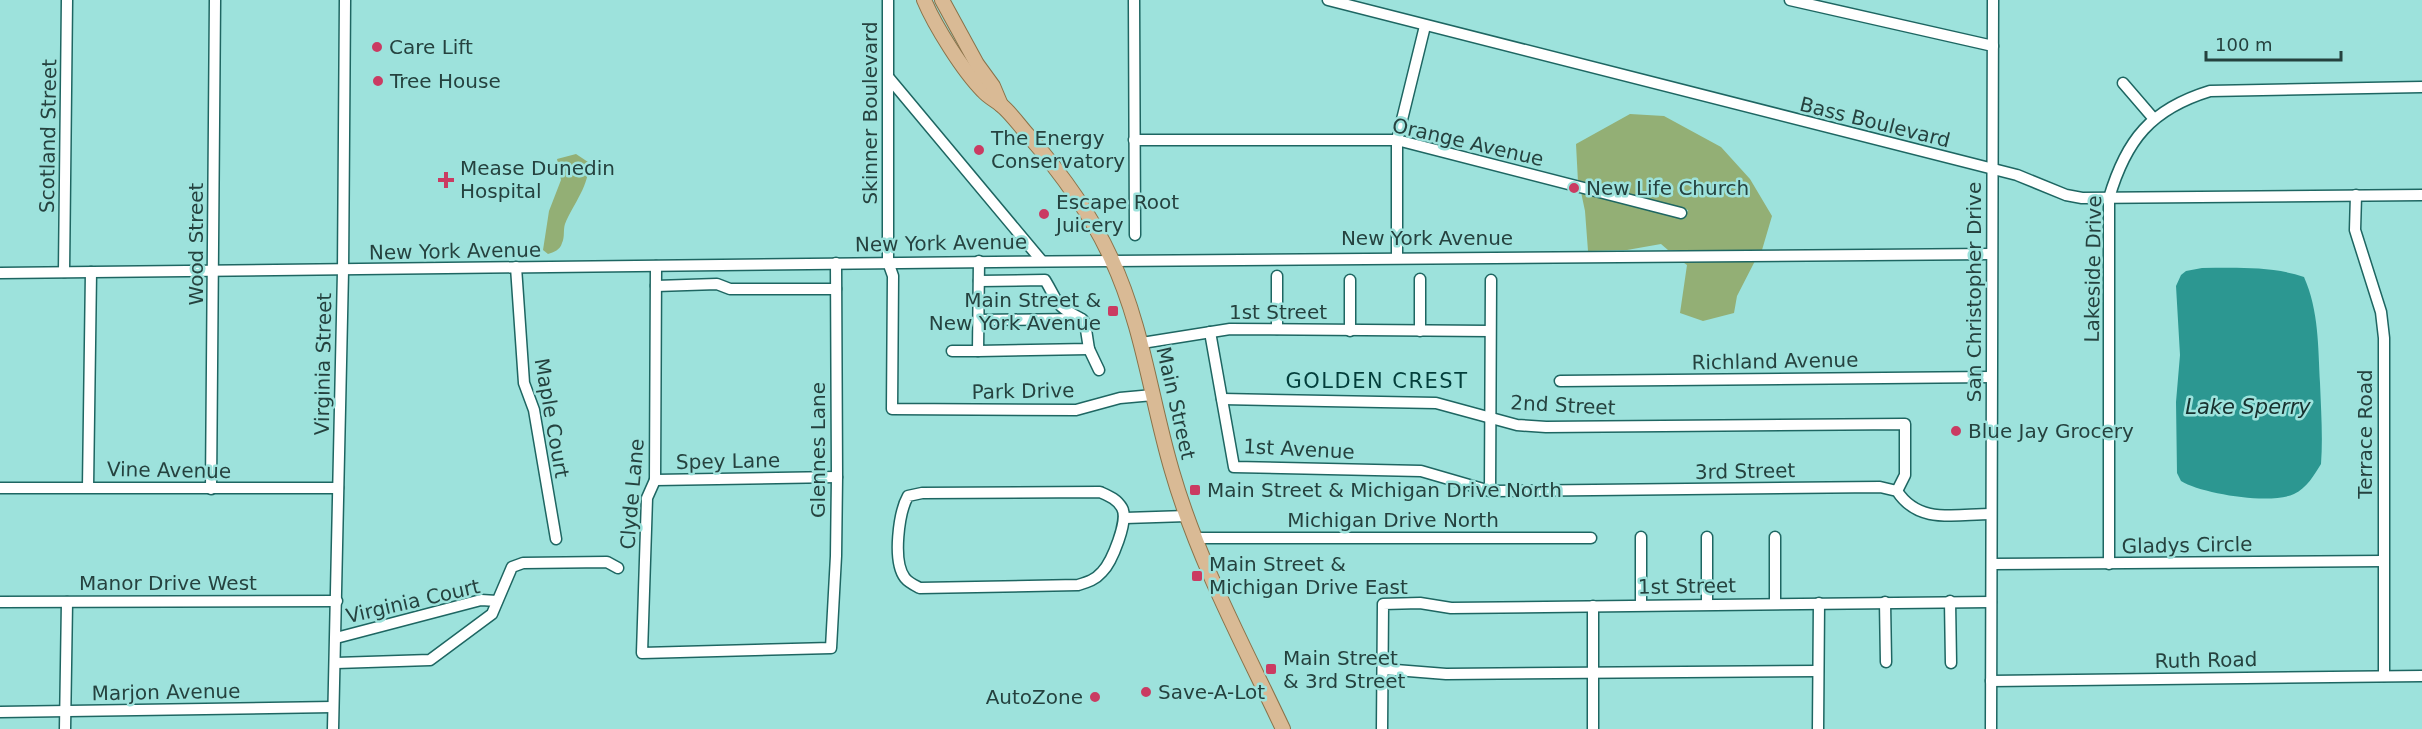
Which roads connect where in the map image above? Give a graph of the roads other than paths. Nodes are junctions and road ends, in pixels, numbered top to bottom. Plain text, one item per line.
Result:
1 (67, 0) edge
2 (215, 0) edge
3 (345, 0) edge
4 (888, 0) edge
5 (924, 0) edge
6 (942, 0) edge
7 (1134, 0) edge
8 (1328, 0) edge
9 (1790, 0) edge
10 (1837, 0) edge
11 (1993, 0) edge
12 (1353, 3) edge
13 (1837, 12) junction
14 (1425, 26) junction
15 (1993, 46) junction
16 (889, 78) junction
17 (2123, 83) dead end
18 (2422, 87) edge
19 (1001, 105) junction
20 (2154, 118) junction
21 (1134, 140) junction
22 (1397, 140) junction
23 (1992, 171) junction
24 (2355, 195) junction
25 (2422, 195) edge
26 (2109, 198) junction
27 (1681, 213) dead end
28 (1135, 235) dead end
29 (1991, 254) junction
30 (1397, 256) junction
31 (1112, 259) junction
32 (1041, 260) junction
33 (979, 261) junction
34 (888, 262) junction
35 (836, 263) junction
36 (656, 266) junction
37 (516, 267) junction
38 (214, 271) junction
39 (343, 271) junction
40 (64, 272) junction
41 (91, 272) junction
42 (0, 273) edge
43 (1277, 276) dead end
44 (1420, 279) dead end
45 (1350, 280) dead end
46 (1491, 280) dead end
47 (979, 281) junction
48 (656, 286) junction
49 (836, 289) junction
50 (1082, 319) junction
51 (978, 320) junction
52 (1277, 329) junction
53 (1420, 330) junction
54 (1350, 331) junction
55 (1490, 331) junction
56 (1210, 332) junction
57 (1142, 343) junction
58 (1089, 349) junction
59 (952, 351) dead end
60 (978, 351) junction
61 (1098, 370) dead end
62 (1990, 377) junction
63 (1560, 381) dead end
64 (1153, 394) junction
65 (1222, 399) junction
66 (892, 409) joint
67 (1489, 417) junction
68 (837, 477) junction
69 (655, 480) junction
70 (0, 488) edge
71 (88, 488) junction
72 (338, 488) junction
73 (211, 489) junction
74 (1490, 491) junction
75 (1897, 491) junction
76 (1991, 514) junction
77 (1187, 516) junction
78 (1125, 518) junction
79 (1641, 537) dead end
80 (1707, 537) dead end
81 (1775, 537) dead end
82 (1196, 538) junction
83 (1591, 538) dead end
84 (556, 539) dead end
85 (2383, 561) junction
86 (1992, 564) junction
87 (2109, 564) junction
88 (618, 568) dead end
89 (337, 601) junction
90 (497, 601) junction
91 (1950, 601) junction
92 (0, 602) edge
93 (67, 602) junction
94 (1885, 602) junction
95 (1991, 602) junction
96 (1775, 603) junction
97 (1819, 603) junction
98 (1707, 604) junction
99 (1641, 605) junction
100 (1593, 606) junction
101 (336, 638) junction
102 (642, 653) joint
103 (1886, 662) dead end
104 (336, 663) junction
105 (1951, 663) dead end
106 (1383, 669) junction
107 (1818, 671) junction
108 (1593, 673) junction
109 (2384, 676) junction
110 (2422, 676) edge
111 (1991, 681) junction
112 (333, 707) junction
113 (0, 712) edge
114 (65, 712) junction
115 (65, 729) edge
116 (333, 729) edge
117 (1283, 729) edge
118 (1382, 729) edge
119 (1593, 729) edge
120 (1818, 729) edge
121 (1990, 729) edge

1 - 40 street, Scotland Street
2 - 38 street, Wood Street
3 - 39 street, Virginia Street
4 - 16 street, Skinner Boulevard
5 - 19 main road, Main Street
6 - 19 main road, Main Street
7 - 21 street
8 - 12 street, Bass Boulevard
9 - 13 street
10 - 13 street
11 - 15 street, San Christopher Drive
12 - 14 street, Bass Boulevard
13 - 15 street
14 - 22 street
14 - 23 street, Bass Boulevard
15 - 23 street, San Christopher Drive
16 - 32 street
16 - 34 street, Skinner Boulevard
17 - 20 street
18 - 20 street, Lakeside Drive
19 - 31 main road, Main Street
20 - 26 street, Lakeside Drive
21 - 22 street, Orange Avenue
21 - 28 street
22 - 27 street, Orange Avenue
22 - 30 street
23 - 26 street, Bass Boulevard
23 - 29 street, San Christopher Drive
24 - 25 street, Bass Boulevard
24 - 26 street, Bass Boulevard
24 - 85 street, Terrace Road
26 - 87 street, Lakeside Drive
29 - 30 street, New York Avenue
29 - 62 street, San Christopher Drive
30 - 31 street, New York Avenue
31 - 32 street, New York Avenue
31 - 57 main road, Main Street
32 - 33 street, New York Avenue
33 - 34 street, New York Avenue
33 - 47 street
34 - 35 street, New York Avenue
34 - 66 street, Skinner Boulevard
35 - 36 street, New York Avenue
35 - 49 street, Glennes Lane
36 - 37 street, New York Avenue
36 - 48 street, Clyde Lane
37 - 39 street, New York Avenue
37 - 84 street, Maple Court
38 - 39 street, New York Avenue
38 - 41 street, New York Avenue
38 - 73 street, Wood Street
39 - 72 street, Virginia Street
40 - 41 street, New York Avenue
40 - 42 street, New York Avenue
41 - 71 street
43 - 52 street
44 - 53 street
45 - 54 street
46 - 55 street
47 - 50 street
47 - 51 street
48 - 49 street
48 - 69 street, Clyde Lane
49 - 68 street, Glennes Lane
50 - 51 street
50 - 58 street
51 - 60 street
52 - 54 street, 1st Street
52 - 56 street, 1st Street
53 - 54 street, 1st Street
53 - 55 street, 1st Street
55 - 67 street
56 - 57 street
56 - 65 street, 1st Avenue
57 - 64 main road, Main Street
58 - 60 street
58 - 61 street
59 - 60 street
62 - 63 street, Richland Avenue
62 - 76 street, San Christopher Drive
64 - 66 street, Park Drive
64 - 77 main road, Main Street
65 - 67 street, 2nd Street
65 - 74 street, 1st Avenue
67 - 74 street
67 - 75 street, 2nd Street
68 - 69 street, Spey Lane
68 - 102 street, Glennes Lane
69 - 102 street, Clyde Lane
70 - 71 street, Vine Avenue
71 - 73 street, Vine Avenue
72 - 73 street, Vine Avenue
72 - 89 street, Virginia Street
74 - 75 street, 3rd Street
75 - 76 street
76 - 86 street, San Christopher Drive
77 - 78 street
77 - 82 main road, Main Street
78 - 78 street
79 - 99 street
80 - 98 street
81 - 96 street
82 - 83 street, Michigan Drive North
82 - 117 main road, Main Street
85 - 87 street, Gladys Circle
85 - 109 street, Terrace Road
86 - 87 street, Gladys Circle
86 - 95 street, San Christopher Drive
88 - 90 street, Virginia Court
89 - 93 street, Manor Drive West
89 - 101 street, Virginia Street
90 - 101 street, Virginia Court
90 - 104 street, Virginia Court
91 - 94 street, 1st Street
91 - 95 street, 1st Street
91 - 105 street
92 - 93 street, Manor Drive West
93 - 114 street
94 - 97 street, 1st Street
94 - 103 street
95 - 111 street, San Christopher Drive
96 - 97 street, 1st Street
96 - 98 street, 1st Street
97 - 107 street
98 - 99 street, 1st Street
99 - 100 street, 1st Street
100 - 106 street, 1st Street
100 - 108 street
101 - 104 street, Virginia Street
104 - 112 street, Virginia Street
106 - 108 street
106 - 118 street
107 - 108 street
107 - 120 street
108 - 119 street
109 - 110 street, Ruth Road
109 - 111 street, Ruth Road
111 - 121 street, San Christopher Drive
112 - 114 street, Marjon Avenue
112 - 116 street, Virginia Street
113 - 114 street, Marjon Avenue
114 - 115 street

